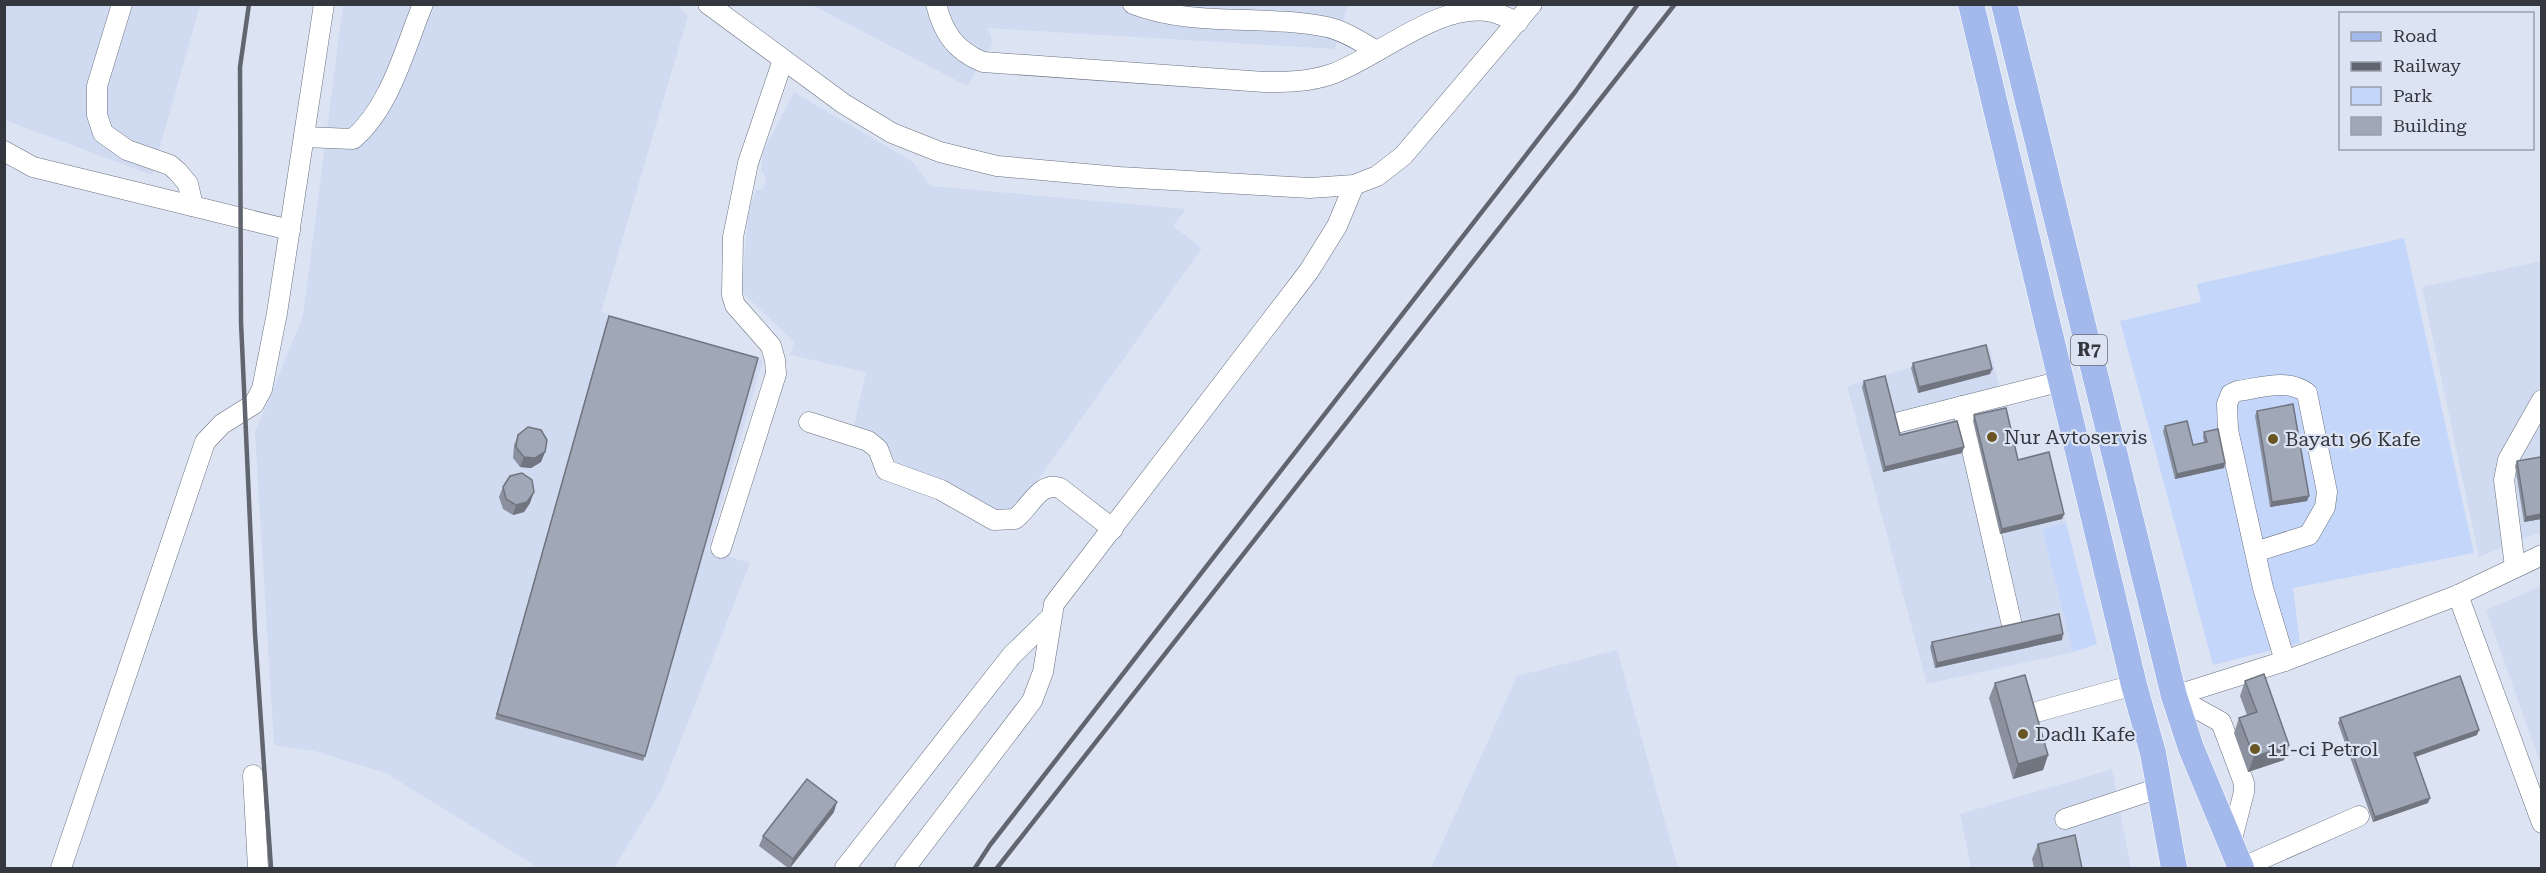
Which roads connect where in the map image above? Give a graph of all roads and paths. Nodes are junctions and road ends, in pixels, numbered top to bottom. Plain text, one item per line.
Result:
1 (122, 4) edge
2 (324, 4) edge
3 (423, 4) edge
4 (708, 4) edge
5 (936, 4) edge
6 (1133, 4) edge
7 (1532, 4) edge
8 (1971, 4) edge
9 (2004, 4) edge
10 (1518, 22) junction
11 (1377, 51) junction
12 (783, 60) junction
13 (304, 137) junction
14 (4, 152) edge
15 (1354, 185) junction
16 (193, 206) junction
17 (290, 230) junction
18 (2061, 381) junction
19 (2541, 400) edge
20 (1962, 406) junction
21 (809, 422) dead end
22 (1900, 422) dead end
23 (1113, 529) junction
24 (721, 548) dead end
25 (2255, 552) junction
26 (2541, 555) edge
27 (2516, 567) junction
28 (2458, 595) junction
29 (1050, 618) junction
30 (2011, 621) dead end
31 (2285, 661) junction
32 (2134, 685) junction
33 (2174, 696) junction
34 (2040, 711) dead end
35 (253, 776) dead end
36 (2159, 788) junction
37 (2359, 816) dead end
38 (2065, 819) dead end
39 (2541, 824) edge
40 (2230, 843) junction
41 (61, 868) edge
42 (258, 868) edge
43 (845, 868) edge
44 (905, 868) edge
45 (2174, 868) edge
46 (2241, 868) edge

1 - 16 street
2 - 13 street
3 - 13 street
4 - 12 street
5 - 11 street
6 - 11 street
7 - 10 street
8 - 18 main road, R7
9 - 33 main road, R7
10 - 11 street
10 - 15 street
12 - 15 street
12 - 24 street
13 - 17 street
14 - 16 street
15 - 23 street
16 - 17 street
17 - 41 street
18 - 20 street
18 - 32 main road, R7
19 - 27 street
20 - 22 street
20 - 30 street
21 - 23 street
23 - 29 street
25 - 25 street
25 - 31 street
26 - 27 street
27 - 28 street
28 - 31 street
28 - 39 street
29 - 43 street
29 - 44 street
31 - 33 street
32 - 34 street
32 - 36 main road, R7
33 - 40 main road, R7
33 - 40 street
35 - 42 street
36 - 38 street
36 - 45 main road, R7
37 - 46 street
40 - 46 main road, R7

